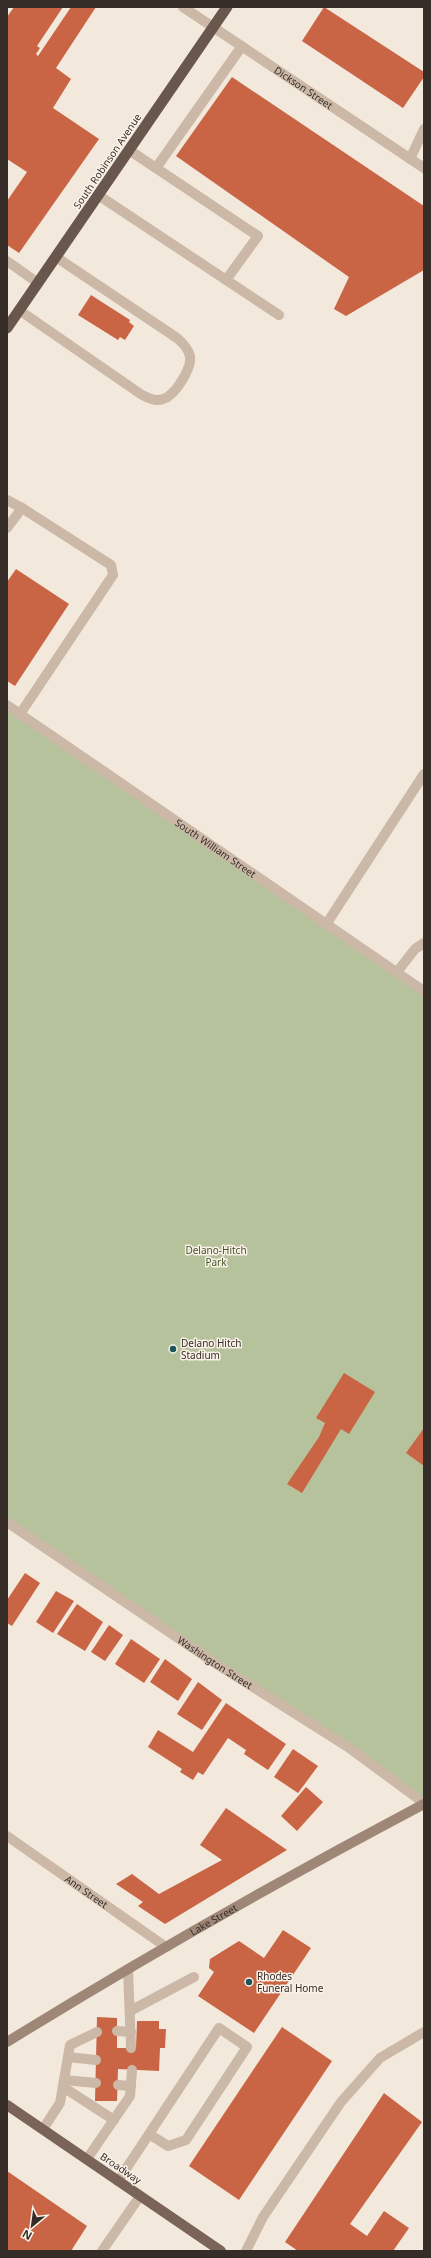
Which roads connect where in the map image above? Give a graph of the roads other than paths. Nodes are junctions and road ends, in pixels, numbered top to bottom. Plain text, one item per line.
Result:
1 (183, 7) edge
2 (227, 7) edge
3 (213, 27) junction
4 (242, 46) junction
5 (424, 129) edge
6 (129, 150) junction
7 (410, 159) junction
8 (156, 168) junction
9 (424, 168) edge
10 (98, 195) junction
11 (56, 257) junction
12 (7, 261) edge
13 (226, 280) junction
14 (38, 283) junction
15 (19, 310) junction
16 (279, 315) dead end
17 (7, 328) edge
18 (7, 500) edge
19 (22, 508) junction
20 (7, 528) edge
21 (7, 705) edge
22 (20, 714) junction
23 (424, 774) edge
24 (327, 923) junction
25 (424, 943) edge
26 (397, 972) junction
27 (424, 991) edge
28 (7, 1522) edge
29 (424, 1804) edge
30 (7, 1836) edge
31 (166, 1947) junction
32 (128, 1969) junction
33 (194, 1977) dead end
34 (130, 2011) junction
35 (117, 2031) dead end
36 (96, 2032) dead end
37 (130, 2032) junction
38 (424, 2032) edge
39 (7, 2042) edge
40 (131, 2048) dead end
41 (68, 2057) junction
42 (96, 2060) dead end
43 (132, 2070) dead end
44 (64, 2083) junction
45 (96, 2083) dead end
46 (118, 2086) dead end
47 (131, 2086) junction
48 (7, 2105) edge
49 (114, 2120) junction
50 (43, 2129) junction
51 (149, 2134) junction
52 (87, 2159) junction
53 (118, 2181) junction
54 (140, 2196) junction
55 (102, 2251) edge
56 (221, 2251) edge
57 (246, 2251) edge

1 - 3 street, Dickson Street
2 - 3 highway, South Robinson Avenue
3 - 4 street, Dickson Street
3 - 6 highway, South Robinson Avenue
4 - 7 street, Dickson Street
4 - 8 street
5 - 7 street
6 - 8 street
6 - 10 highway, South Robinson Avenue
7 - 9 street, Dickson Street
8 - 13 street
10 - 11 highway, South Robinson Avenue
10 - 13 street
11 - 14 highway, South Robinson Avenue
11 - 15 street
12 - 14 street
13 - 16 street
14 - 15 highway, South Robinson Avenue
15 - 17 highway, South Robinson Avenue
18 - 19 street
19 - 20 street
19 - 22 street
21 - 22 street, South William Street
22 - 24 street, South William Street
23 - 24 street
24 - 26 street, South William Street
25 - 26 street
26 - 27 street, South William Street
28 - 29 street, Washington Street
29 - 31 main road, Lake Street
30 - 31 street, Ann Street
31 - 32 main road, Lake Street
32 - 34 street
32 - 39 main road, Lake Street
33 - 34 street
34 - 37 street
35 - 37 street
36 - 41 street
37 - 40 street
38 - 57 street
41 - 42 street
41 - 44 street
43 - 47 street
44 - 45 street
44 - 49 street
44 - 50 street
46 - 47 street
47 - 49 street
48 - 50 main road, Broadway
49 - 52 street
50 - 52 main road, Broadway
51 - 51 street
51 - 53 street
52 - 53 main road, Broadway
53 - 54 main road, Broadway
54 - 55 street
54 - 56 main road, Broadway

